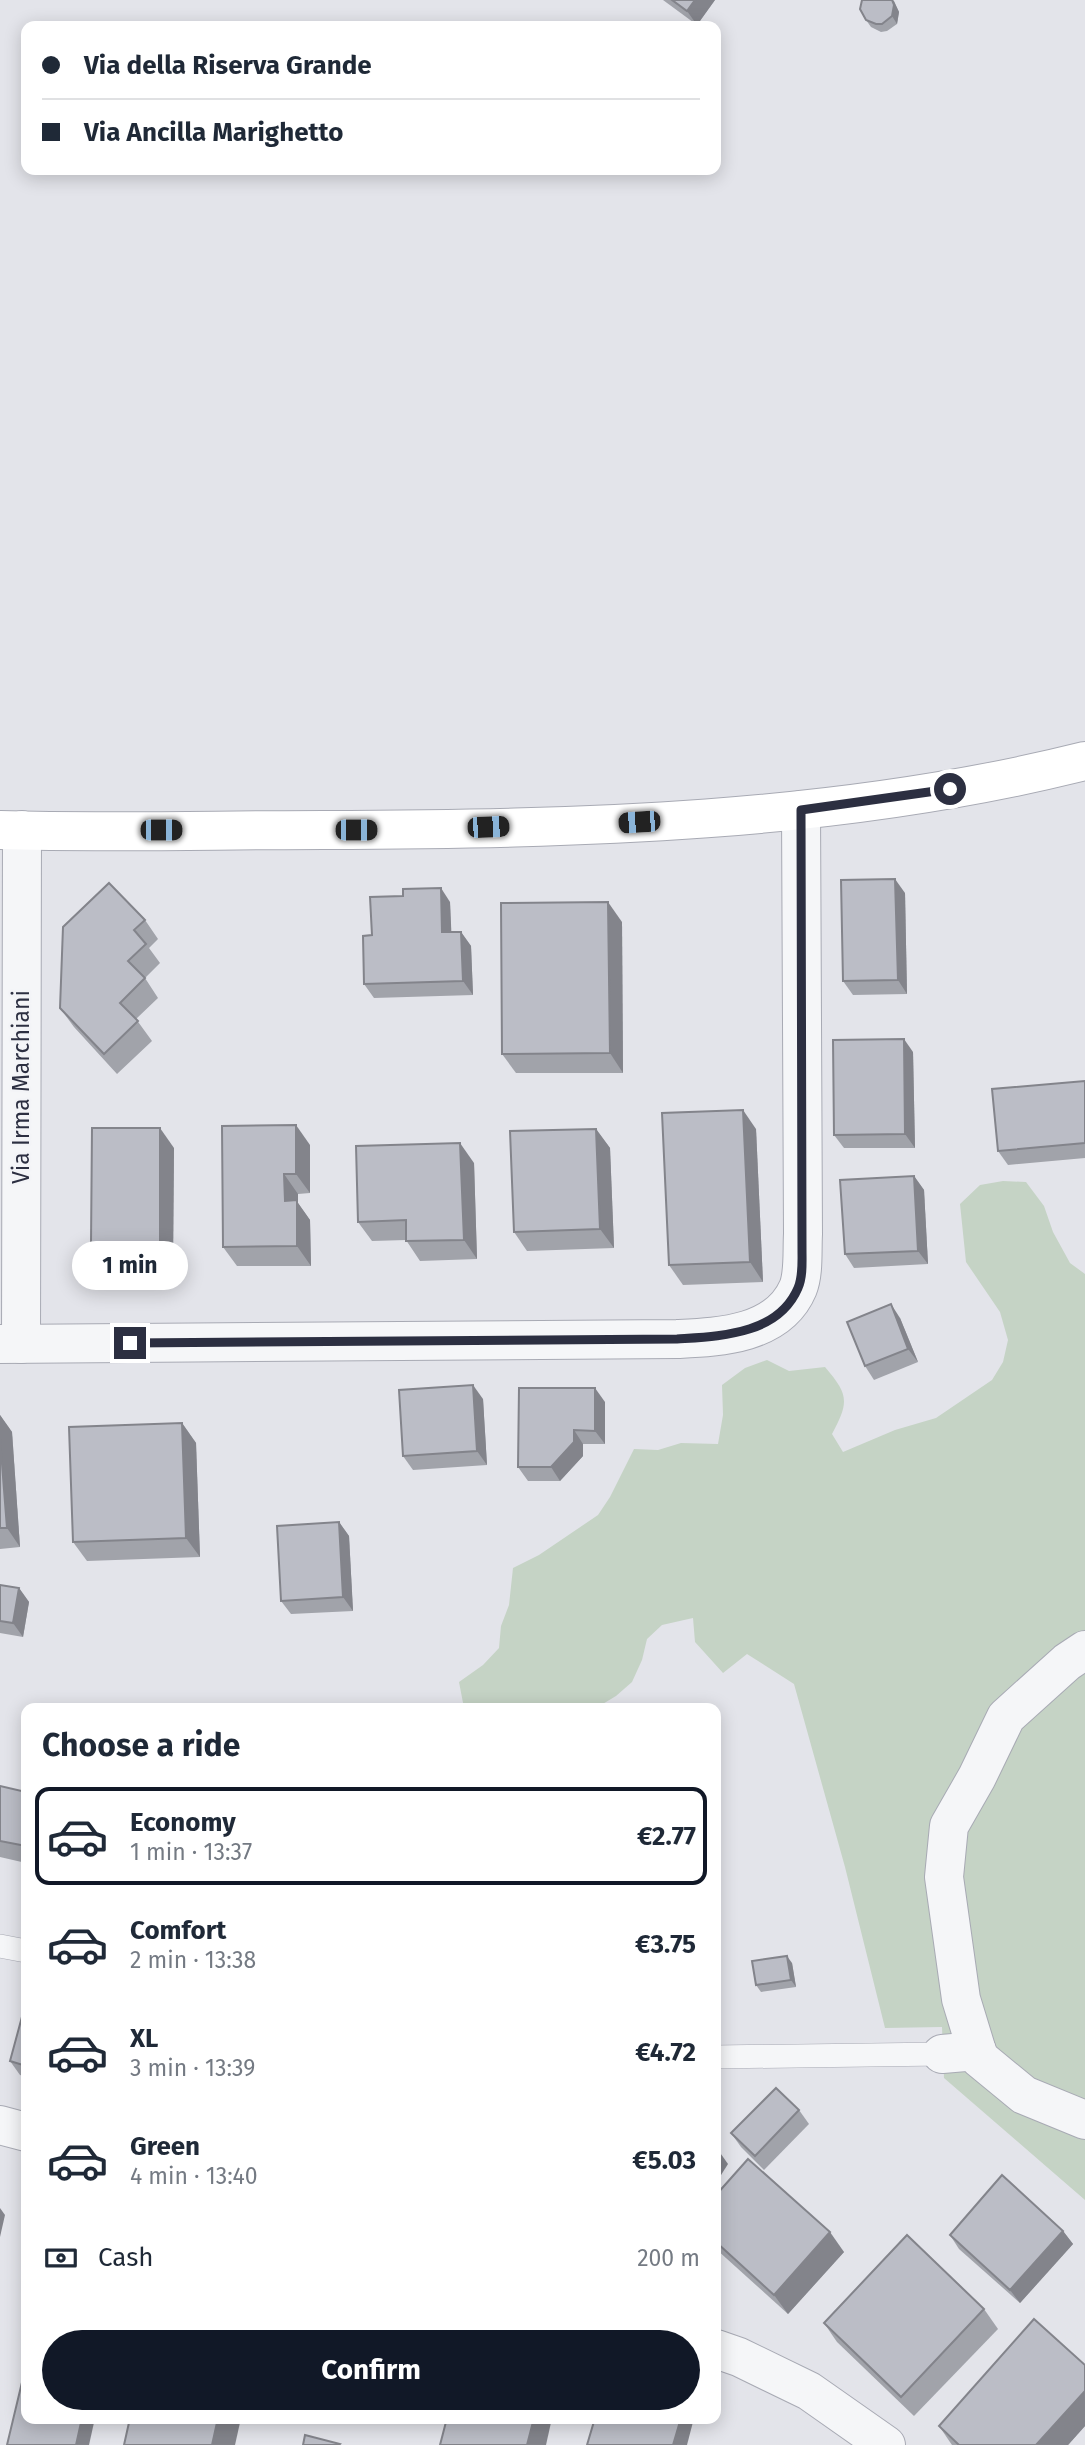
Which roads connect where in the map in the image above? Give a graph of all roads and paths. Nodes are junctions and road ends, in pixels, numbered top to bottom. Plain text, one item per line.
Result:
1 (1085, 761) edge
2 (801, 810) junction
3 (11, 830) edge
4 (10, 1344) edge
5 (1085, 1650) edge
6 (0, 1946) edge
7 (21, 1950) edge
8 (960, 2053) junction
9 (721, 2057) edge
10 (1085, 2120) edge
11 (0, 2125) edge
12 (21, 2131) edge
13 (721, 2351) edge
14 (886, 2445) edge

1 - 2 street
2 - 3 street
2 - 4 street
3 - 4 street, Via Irma Marchiani
5 - 8 street
6 - 7 lane
8 - 9 lane
8 - 10 street
11 - 12 street
13 - 14 street

